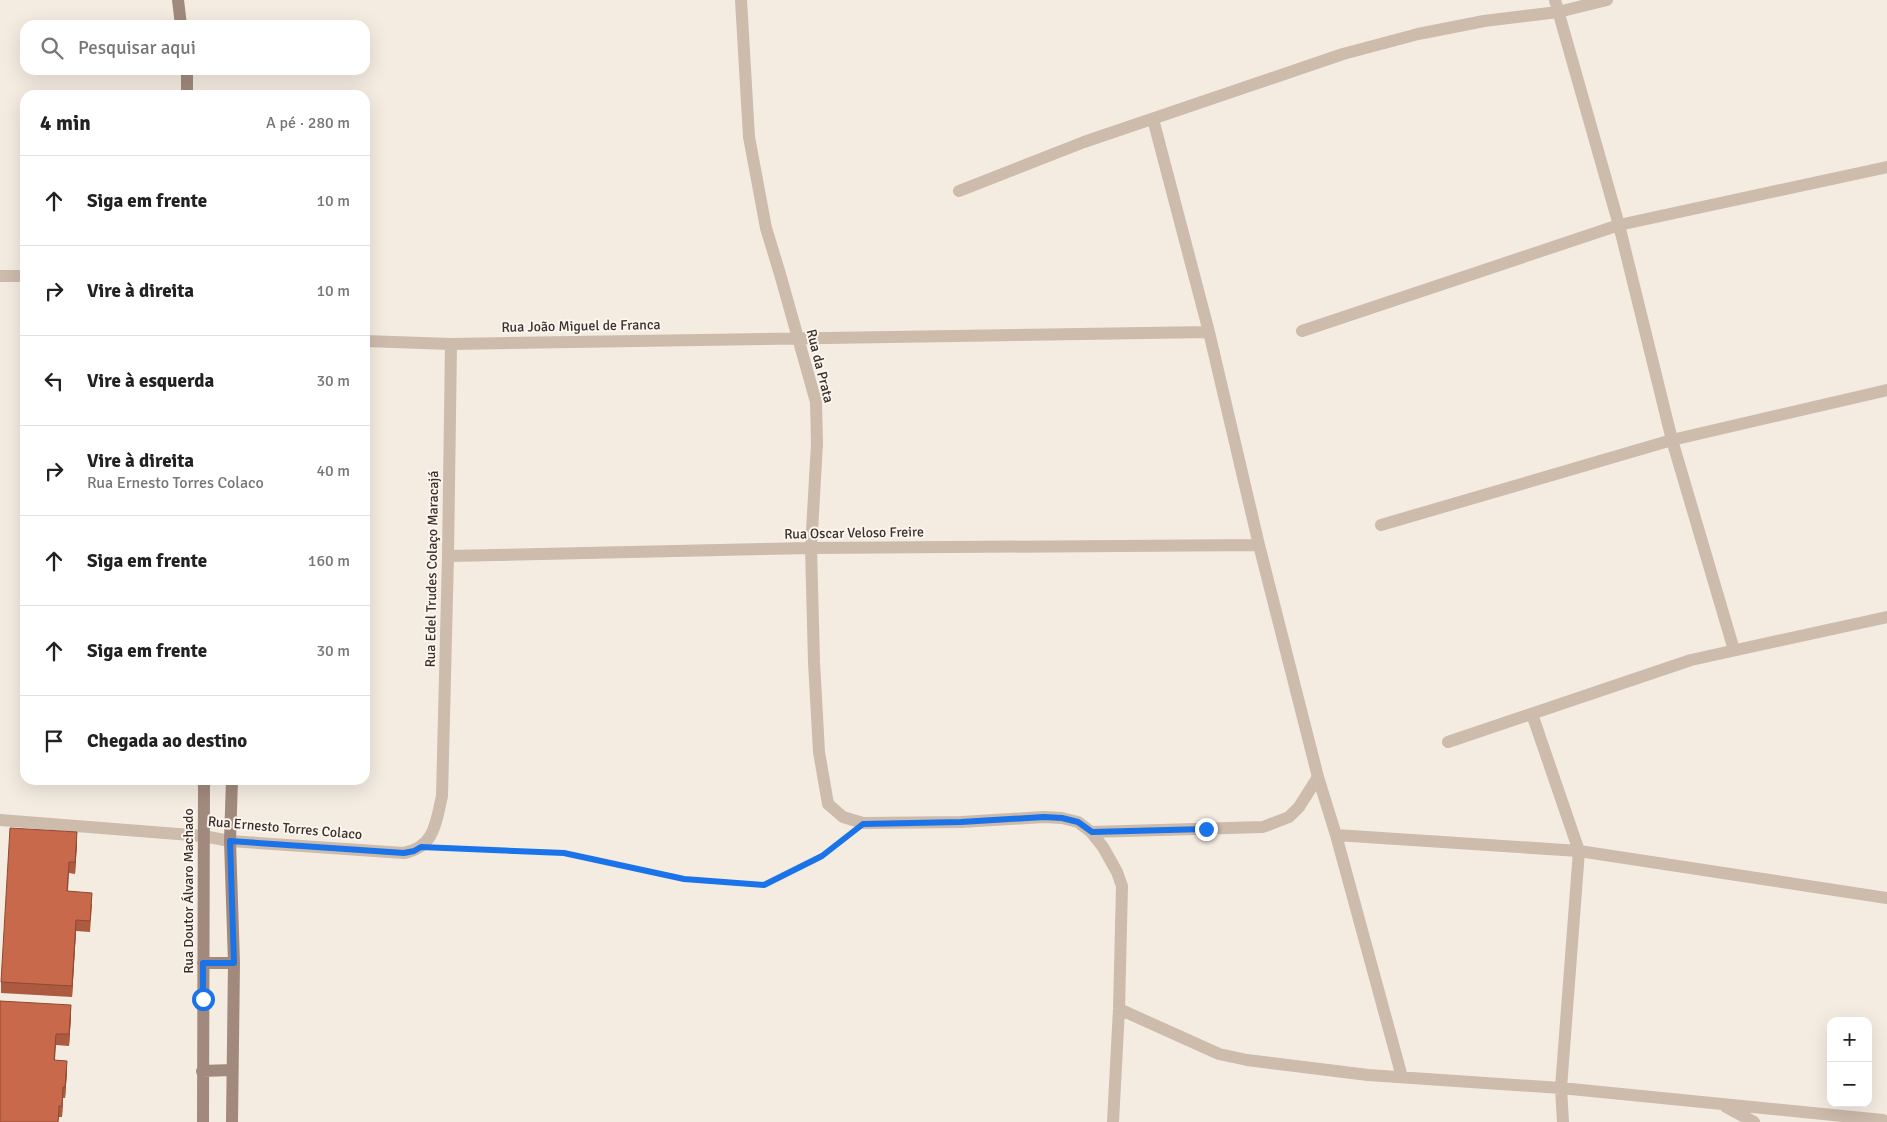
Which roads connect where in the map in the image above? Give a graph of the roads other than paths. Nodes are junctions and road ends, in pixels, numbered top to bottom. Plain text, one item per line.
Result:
1 (178, 0) edge
2 (741, 0) edge
3 (1607, 0) edge
4 (1557, 6) edge
5 (180, 20) edge
6 (187, 75) edge
7 (187, 75) edge
8 (187, 90) edge
9 (192, 90) edge
10 (1153, 119) junction
11 (1887, 167) edge
12 (958, 191) dead end
13 (1618, 225) junction
14 (0, 276) edge
15 (20, 276) edge
16 (1302, 331) dead end
17 (1209, 332) junction
18 (799, 337) junction
19 (370, 340) edge
20 (451, 344) junction
21 (1887, 390) edge
22 (1672, 440) junction
23 (1381, 525) dead end
24 (1259, 545) junction
25 (811, 548) junction
26 (448, 556) junction
27 (1887, 616) edge
28 (1734, 650) junction
29 (1532, 714) junction
30 (1448, 742) dead end
31 (1318, 777) junction
32 (204, 785) edge
33 (232, 785) edge
34 (0, 820) edge
35 (1092, 832) junction
36 (1336, 835) junction
37 (203, 836) junction
38 (230, 841) junction
39 (421, 847) joint
40 (1579, 852) junction
41 (1887, 898) edge
42 (203, 963) junction
43 (234, 963) junction
44 (1119, 1009) junction
45 (232, 1070) junction
46 (202, 1071) junction
47 (1402, 1077) junction
48 (1561, 1088) junction
49 (1722, 1104) junction
50 (1883, 1120) dead end
51 (203, 1122) edge
52 (232, 1122) edge
53 (1112, 1122) edge
54 (1563, 1122) edge
55 (1754, 1122) edge

1 - 5 main road
2 - 18 street, Rua da Prata
3 - 4 street
4 - 10 street
4 - 13 street
6 - 8 main road
7 - 9 main road
10 - 12 street
10 - 17 street
11 - 13 street
13 - 16 street
13 - 22 street
14 - 15 street
17 - 18 street, Rua João Miguel de Franca
17 - 24 street
18 - 20 street, Rua João Miguel de Franca
18 - 25 street, Rua da Prata
19 - 20 street, Rua João Miguel de Franca
20 - 26 street, Rua Edel Trudes Colaço Maracajá
21 - 22 street
22 - 23 street
22 - 28 street
24 - 25 street, Rua Oscar Veloso Freire
24 - 31 street
25 - 26 street, Rua Oscar Veloso Freire
25 - 35 street, Rua da Prata
26 - 39 street, Rua Edel Trudes Colaço Maracajá
27 - 28 street
28 - 29 street
29 - 30 street
29 - 40 street
31 - 35 street
31 - 36 street
32 - 37 main road, Rua Doutor Álvaro Machado
33 - 38 main road
34 - 37 street, Rua Ernesto Torres Colaco
35 - 44 street
36 - 40 street
36 - 47 street
37 - 38 street, Rua Ernesto Torres Colaco
37 - 42 main road, Rua Doutor Álvaro Machado
38 - 39 street, Rua Ernesto Torres Colaco
38 - 43 main road
40 - 41 street
40 - 48 street
42 - 43 main road
42 - 46 main road, Rua Doutor Álvaro Machado
43 - 45 main road
44 - 47 street
44 - 53 street
45 - 46 main road
45 - 52 main road
46 - 51 main road, Rua Doutor Álvaro Machado
47 - 48 street
48 - 49 street
48 - 54 street
49 - 50 street
49 - 55 street

